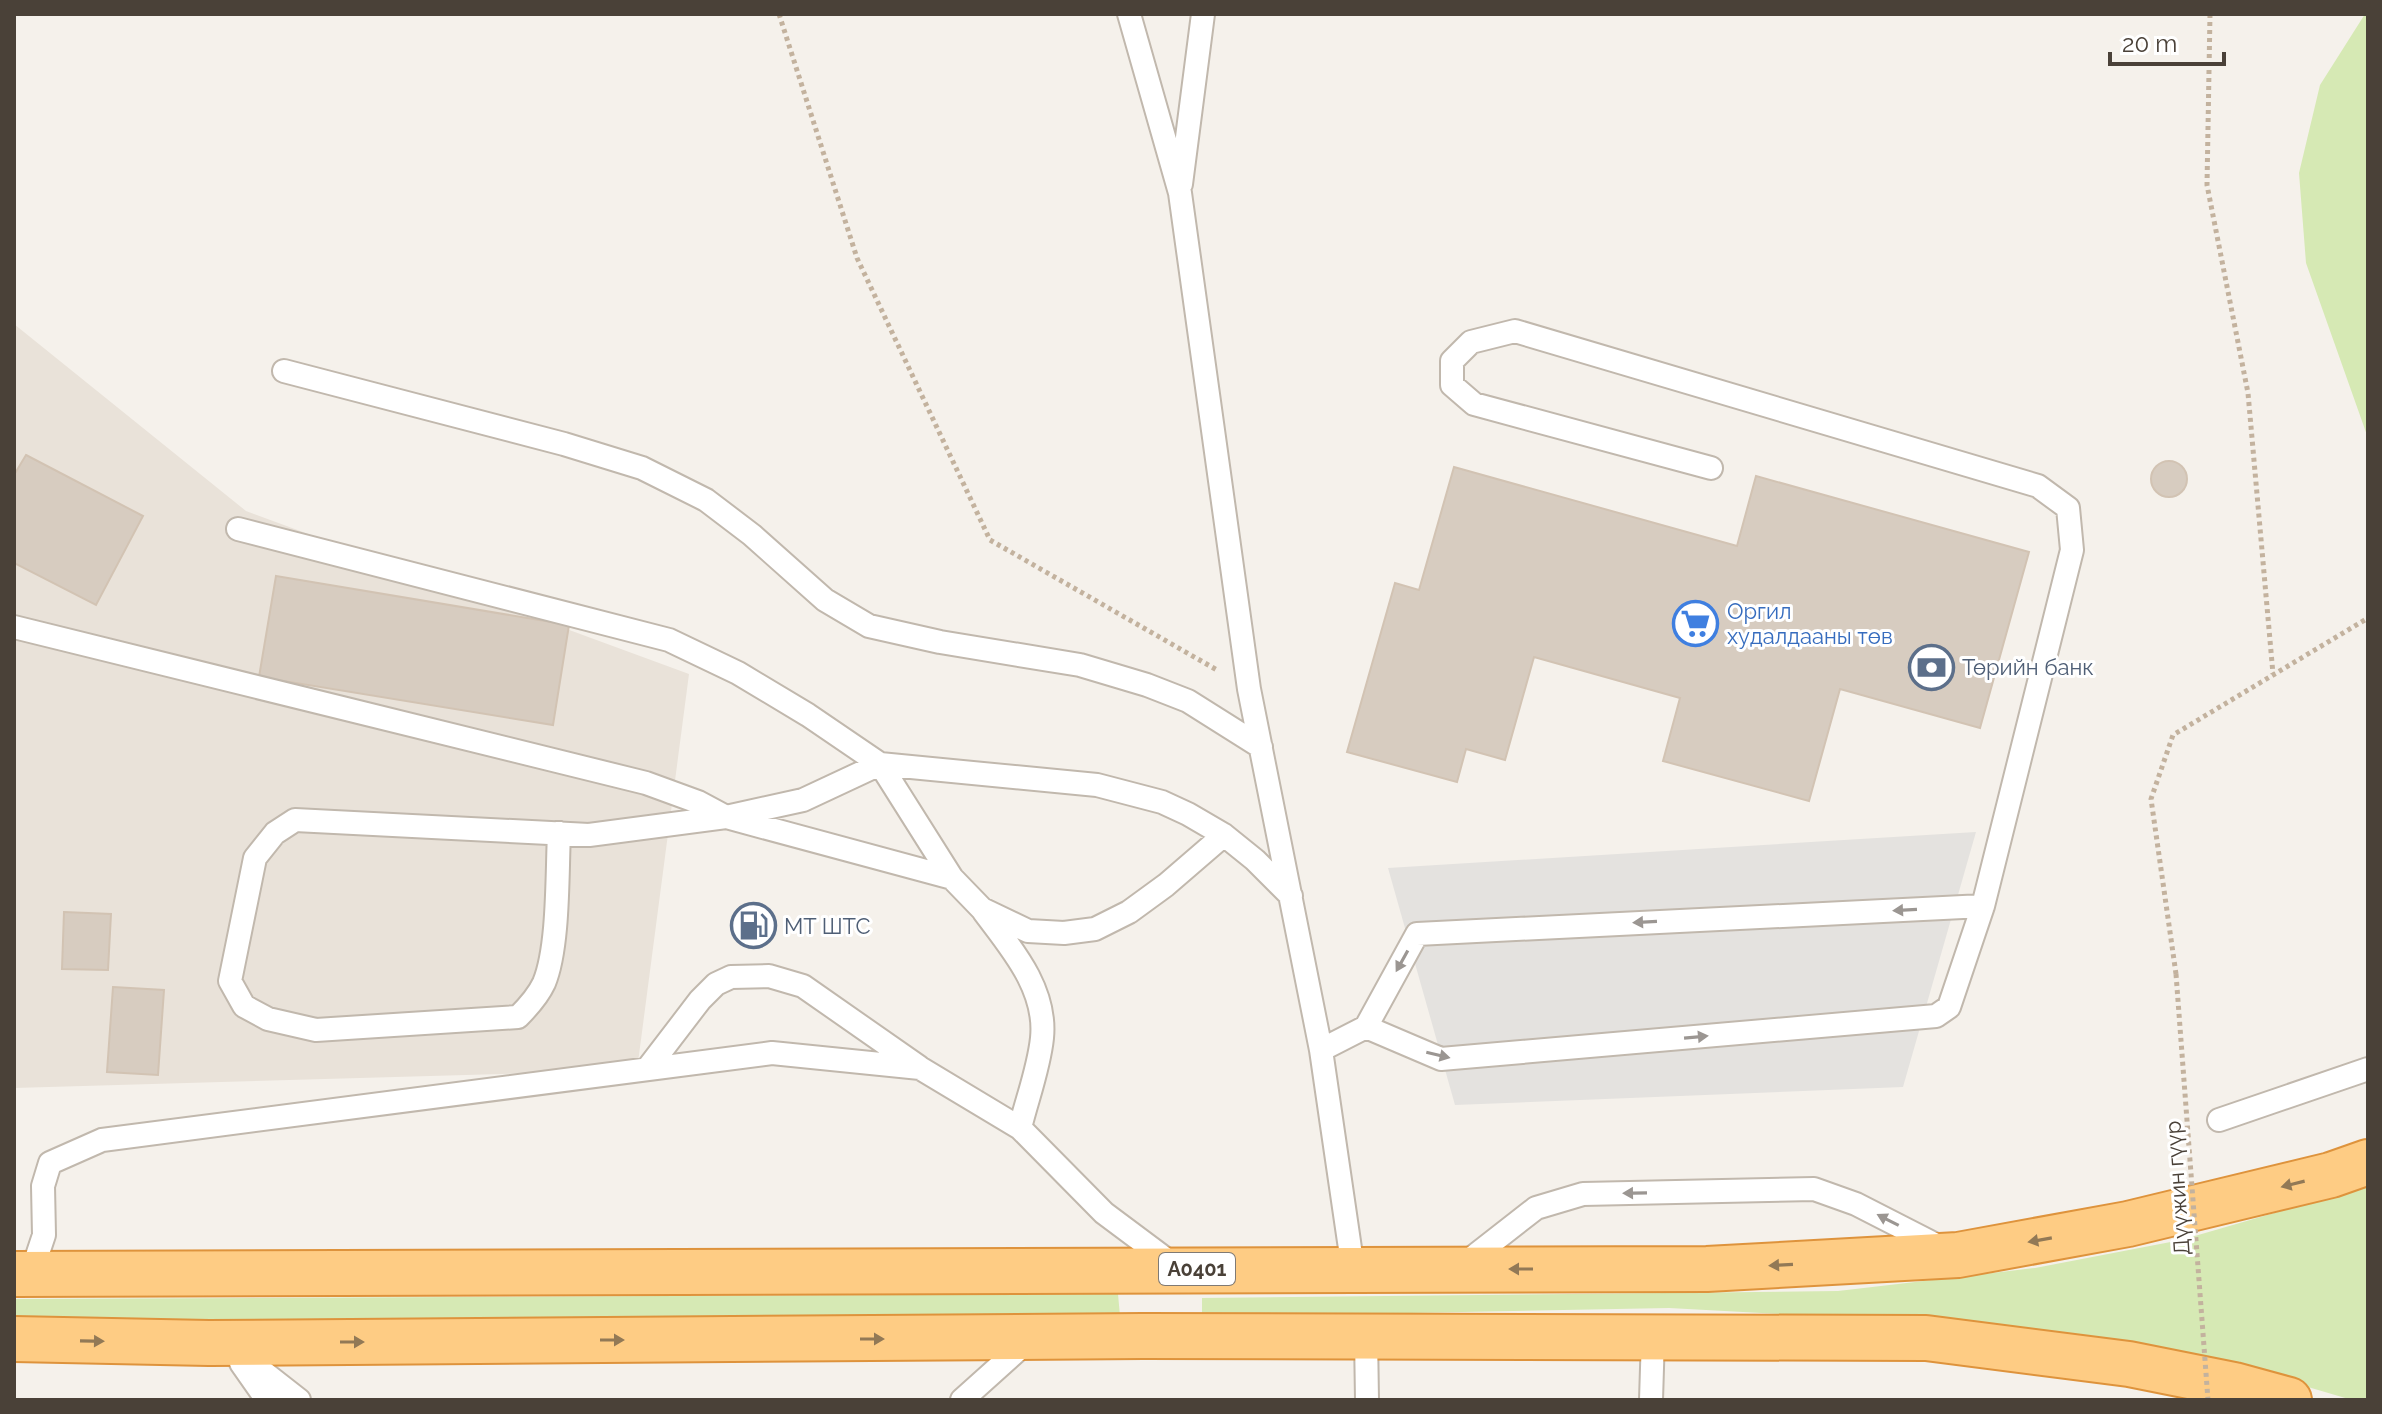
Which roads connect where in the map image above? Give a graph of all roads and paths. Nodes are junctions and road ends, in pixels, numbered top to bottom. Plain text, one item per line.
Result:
1 (779, 14) edge
2 (1129, 14) edge
3 (1203, 14) edge
4 (2210, 14) edge
5 (1180, 193) junction
6 (284, 371) dead end
7 (1711, 468) dead end
8 (238, 529) dead end
9 (2368, 618) edge
10 (14, 627) edge
11 (2273, 674) junction
12 (1249, 689) junction
13 (1261, 747) junction
14 (880, 764) junction
15 (726, 817) junction
16 (559, 833) junction
17 (1224, 835) junction
18 (952, 878) junction
19 (1291, 896) junction
20 (1983, 906) junction
21 (982, 909) junction
22 (1366, 1027) junction
23 (1321, 1050) junction
24 (648, 1068) junction
25 (920, 1068) junction
26 (2368, 1069) edge
27 (2219, 1120) dead end
28 (1020, 1128) junction
29 (2368, 1162) edge
30 (1958, 1255) junction
31 (1353, 1269) junction
32 (1458, 1269) junction
33 (1161, 1270) junction
34 (23, 1274) edge
35 (1143, 1336) junction
36 (1366, 1336) junction
37 (1653, 1336) junction
38 (1031, 1338) junction
39 (14, 1339) edge
40 (226, 1343) junction
41 (267, 1400) edge
42 (299, 1400) edge
43 (962, 1400) edge
44 (1367, 1400) edge
45 (1651, 1400) edge
46 (2208, 1400) edge
47 (2289, 1400) edge

1 - 12 path
2 - 5 lane
3 - 5 lane
4 - 11 path
5 - 12 lane
6 - 13 lane
7 - 20 lane
8 - 14 lane
9 - 11 path, Дүүжин гүүр
10 - 15 lane
11 - 46 path, Дүүжин гүүр, bridge
12 - 13 lane
13 - 19 lane
14 - 15 lane
14 - 17 lane
14 - 18 lane
15 - 16 lane
15 - 18 lane
16 - 16 lane
17 - 19 lane
17 - 21 lane
18 - 21 lane
19 - 23 lane
20 -> 22 lane
22 -> 20 lane
21 - 28 lane
22 - 23 lane
23 - 31 lane
24 - 25 lane
24 - 25 lane
24 - 34 lane
25 - 28 lane
26 - 27 lane
28 - 33 lane
29 -> 30 highway, A0401
30 -> 32 highway, A0401
30 -> 32 lane
31 - 32 highway, A0401
31 - 33 highway, A0401
33 - 34 highway, A0401
33 - 35 highway
35 - 36 highway
35 - 38 highway
36 - 37 highway
36 - 44 lane
37 - 45 lane
37 - 47 highway
40 -> 38 highway
38 - 43 lane
39 -> 40 highway
40 - 41 lane
40 - 42 lane

